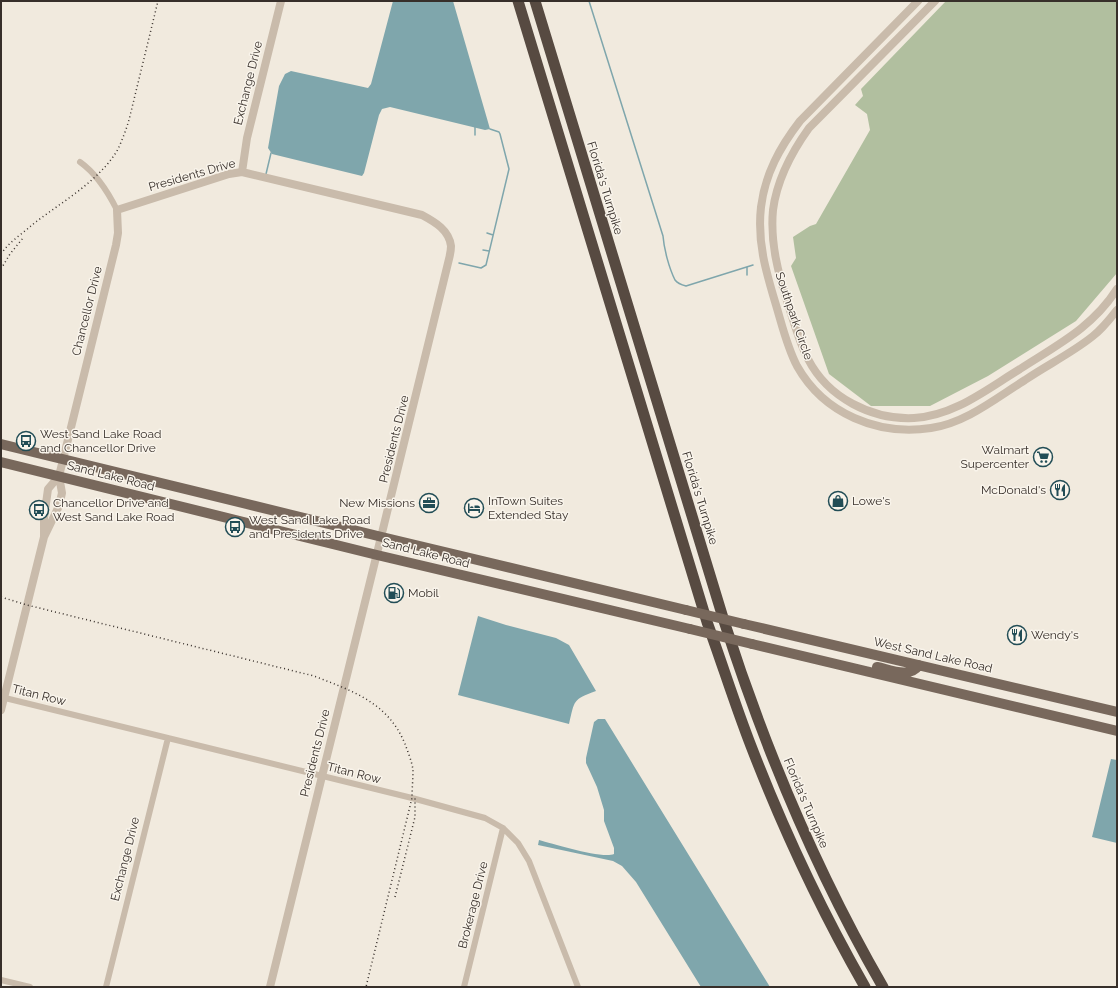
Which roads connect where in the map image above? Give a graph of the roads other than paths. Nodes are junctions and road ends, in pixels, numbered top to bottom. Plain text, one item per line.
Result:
1 (281, 1) edge
2 (518, 1) edge
3 (535, 1) edge
4 (918, 1) edge
5 (935, 1) edge
6 (80, 162) dead end
7 (242, 172) junction
8 (117, 210) junction
9 (1117, 289) edge
10 (1117, 310) edge
11 (1, 444) edge
12 (63, 459) junction
13 (1, 462) edge
14 (59, 476) junction
15 (44, 537) junction
16 (382, 537) junction
17 (377, 555) junction
18 (744, 624) joint
19 (789, 653) junction
20 (918, 665) junction
21 (3, 697) edge
22 (1, 710) edge
23 (1117, 712) edge
24 (1117, 731) edge
25 (168, 738) junction
26 (322, 776) junction
27 (503, 828) junction
28 (1, 980) edge
29 (30, 987) edge
30 (106, 987) edge
31 (270, 987) edge
32 (464, 987) edge
33 (578, 987) edge
34 (865, 987) edge
35 (882, 987) edge

1 - 7 street, Exchange Drive
2 - 34 highway
3 - 35 highway, Florida's Turnpike
4 - 10 street, Southpark Circle
5 - 9 street, Southpark Circle
6 - 8 street, Chancellor Drive
7 - 8 street, Presidents Drive
7 - 16 street, Presidents Drive
8 - 12 street, Chancellor Drive
11 - 12 main road, Sand Lake Road
12 - 14 street, Chancellor Drive
12 - 16 main road, Sand Lake Road
13 - 14 main road, Sand Lake Road
14 - 15 street, Chancellor Drive
14 - 15 street, Chancellor Drive
14 - 17 main road, Sand Lake Road
15 - 21 street, Chancellor Drive
16 - 17 street, Presidents Drive
16 - 18 main road, Sand Lake Road, bridge
17 - 19 main road, Sand Lake Road, bridge
17 - 26 street, Presidents Drive
18 - 20 main road, West Sand Lake Road
19 - 20 main road
19 - 24 main road
20 - 23 main road, West Sand Lake Road
21 - 22 street, Chancellor Drive
21 - 25 street, Titan Row
25 - 26 street, Titan Row
25 - 30 street, Exchange Drive
26 - 27 street, Titan Row
26 - 31 street, Presidents Drive
27 - 32 street, Brokerage Drive
27 - 33 street, Titan Row
28 - 29 street

